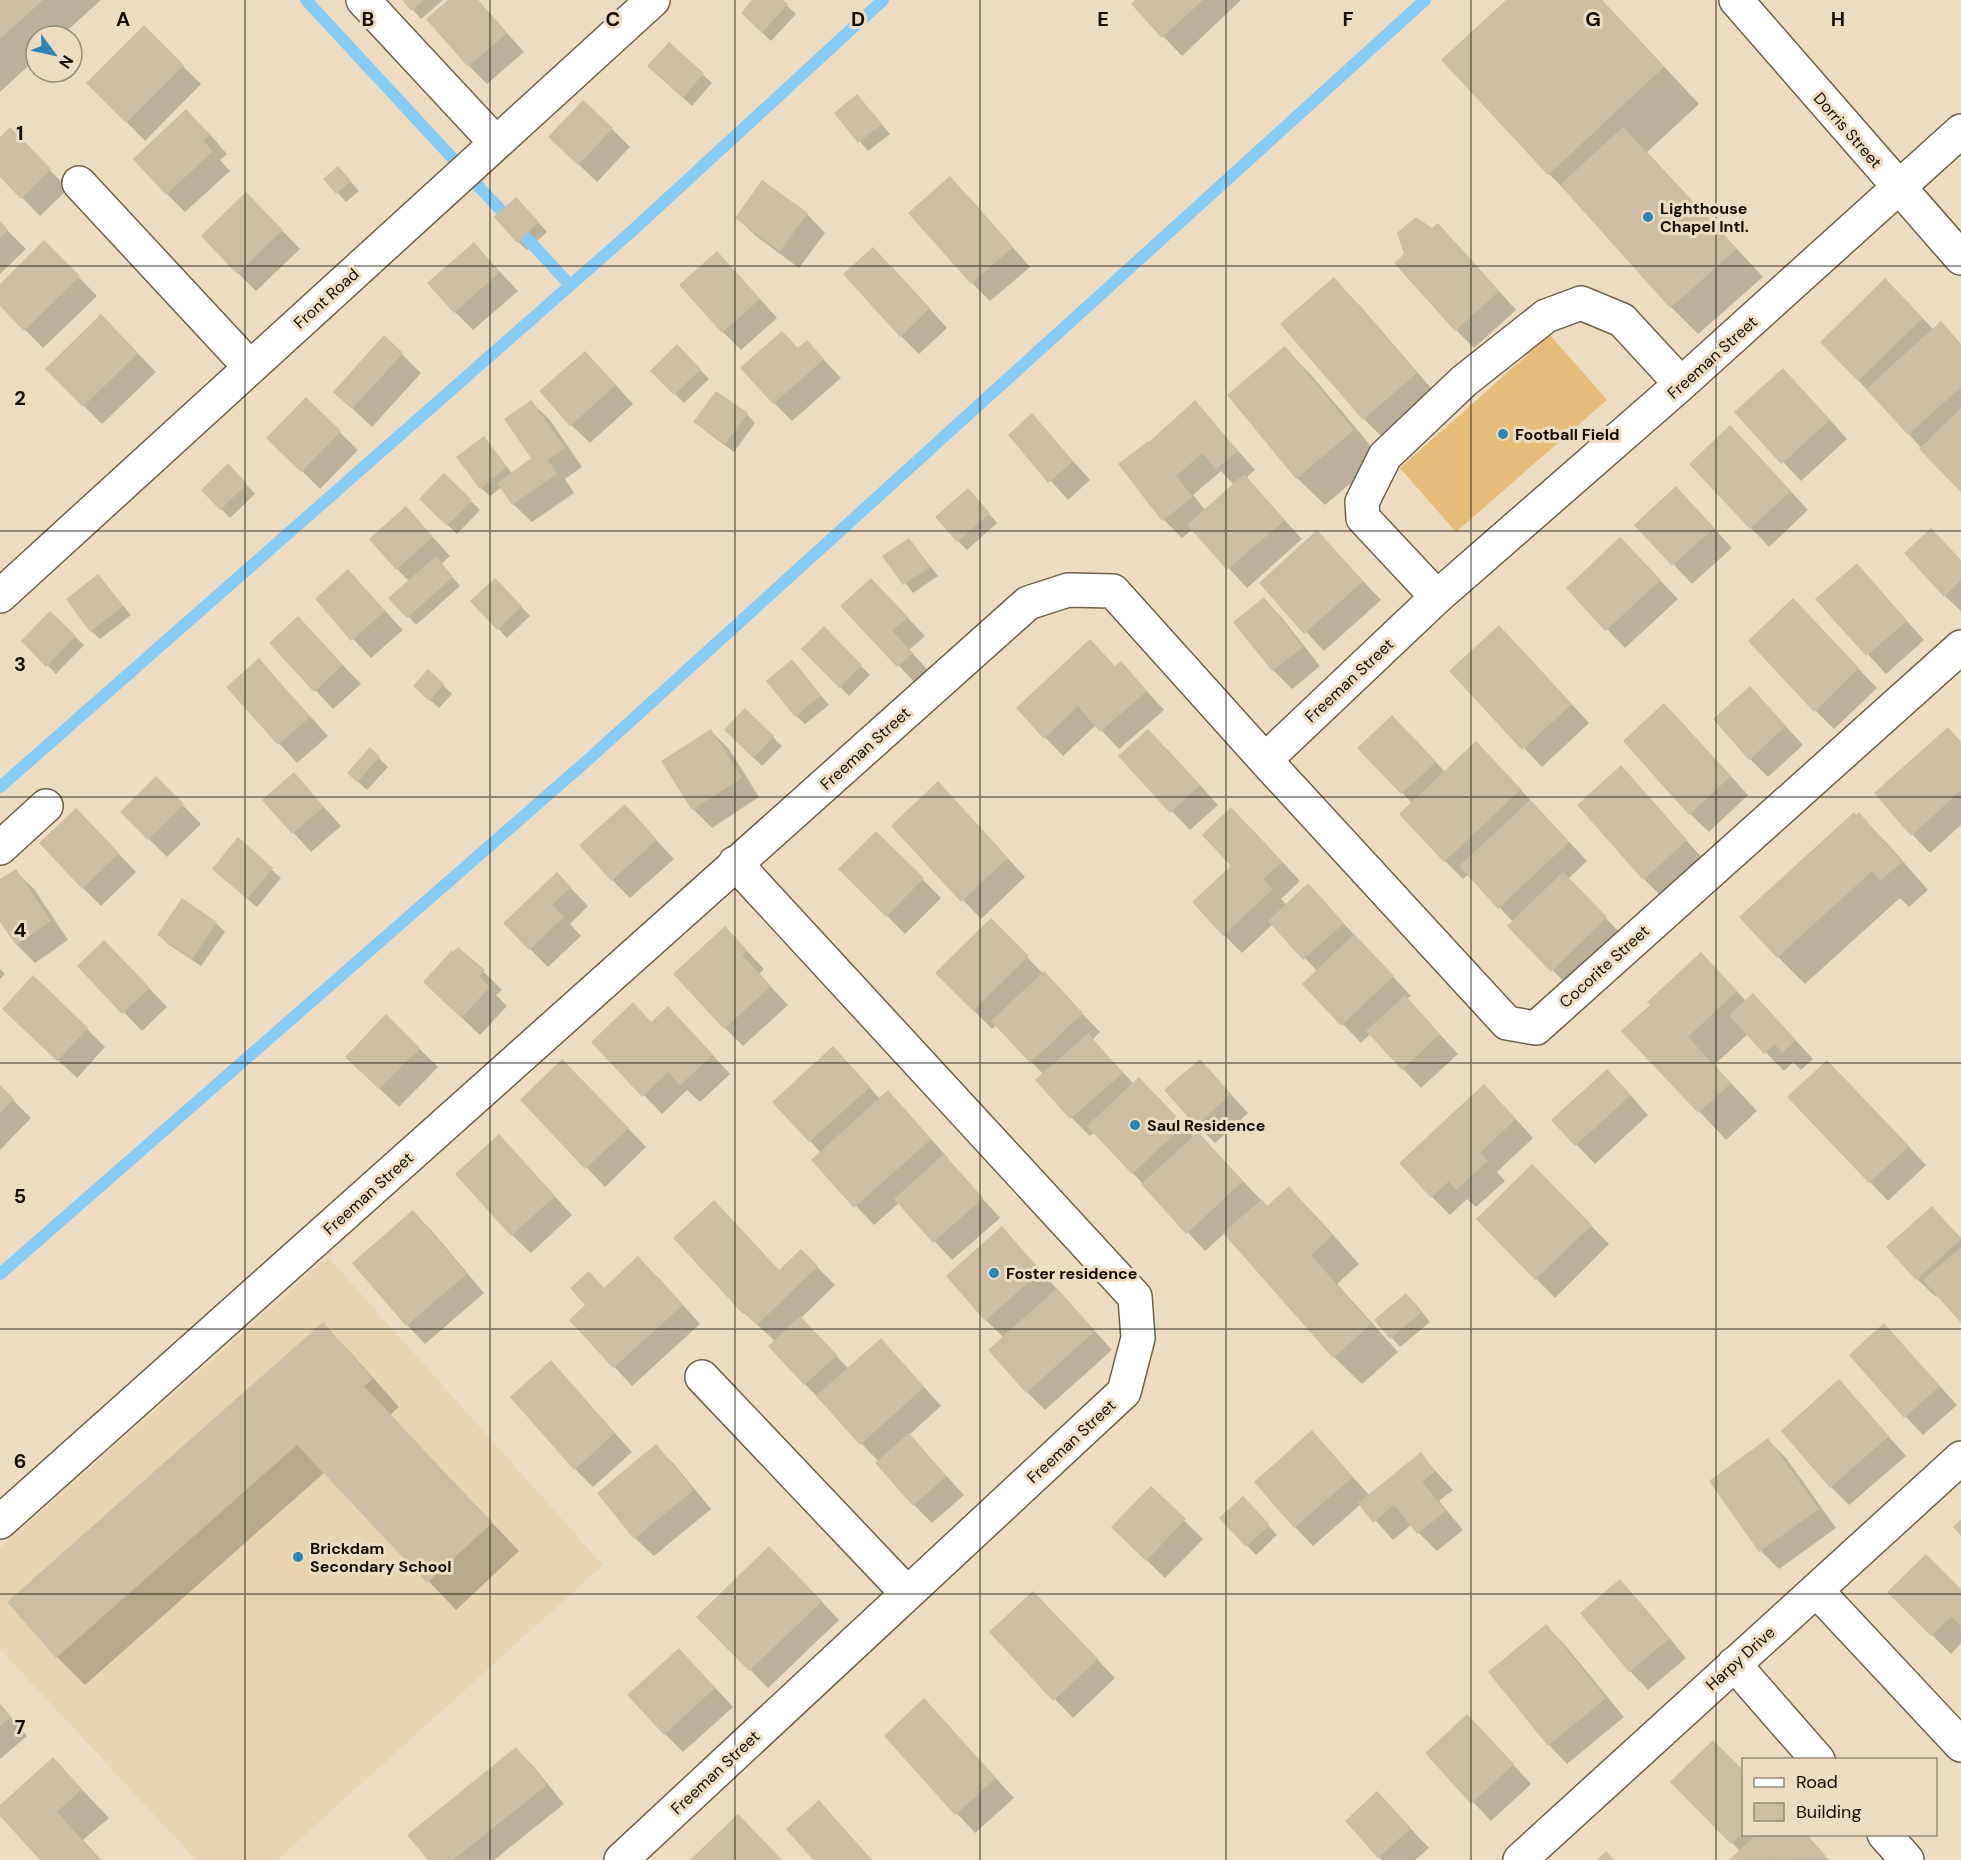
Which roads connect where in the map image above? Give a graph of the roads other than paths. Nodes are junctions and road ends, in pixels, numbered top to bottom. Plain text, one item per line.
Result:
1 (363, 0) edge
2 (653, 0) edge
3 (1736, 0) edge
4 (1961, 132) edge
5 (496, 143) junction
6 (79, 183) dead end
7 (1898, 188) junction
8 (1961, 258) edge
9 (250, 367) junction
10 (1681, 384) junction
11 (0, 596) edge
12 (1437, 597) junction
13 (1961, 647) edge
14 (1265, 760) junction
15 (46, 806) dead end
16 (0, 848) edge
17 (735, 864) junction
18 (702, 1377) dead end
19 (1961, 1458) edge
20 (0, 1522) edge
21 (1816, 1590) junction
22 (907, 1593) junction
23 (1734, 1664) junction
24 (1961, 1745) edge
25 (1816, 1758) edge
26 (1886, 1836) edge
27 (621, 1860) edge
28 (1520, 1860) edge
29 (1907, 1860) edge

1 - 5 street
2 - 5 street, Front Road
3 - 7 street, Dorris Street
4 - 7 street, Freeman Street
5 - 9 street, Front Road
6 - 9 street
7 - 8 street, Dorris Street
7 - 10 street, Freeman Street
9 - 11 street, Front Road
10 - 12 street, Freeman Street
10 - 12 street
12 - 14 street, Freeman Street
13 - 14 street, Cocorite Street
14 - 17 street, Freeman Street
15 - 16 street
17 - 20 street, Freeman Street
17 - 22 street, Freeman Street
18 - 22 street
19 - 21 street, Harpy Drive
21 - 23 street, Harpy Drive
21 - 24 street
22 - 27 street, Freeman Street
23 - 25 street
23 - 28 street, Harpy Drive
26 - 29 street

